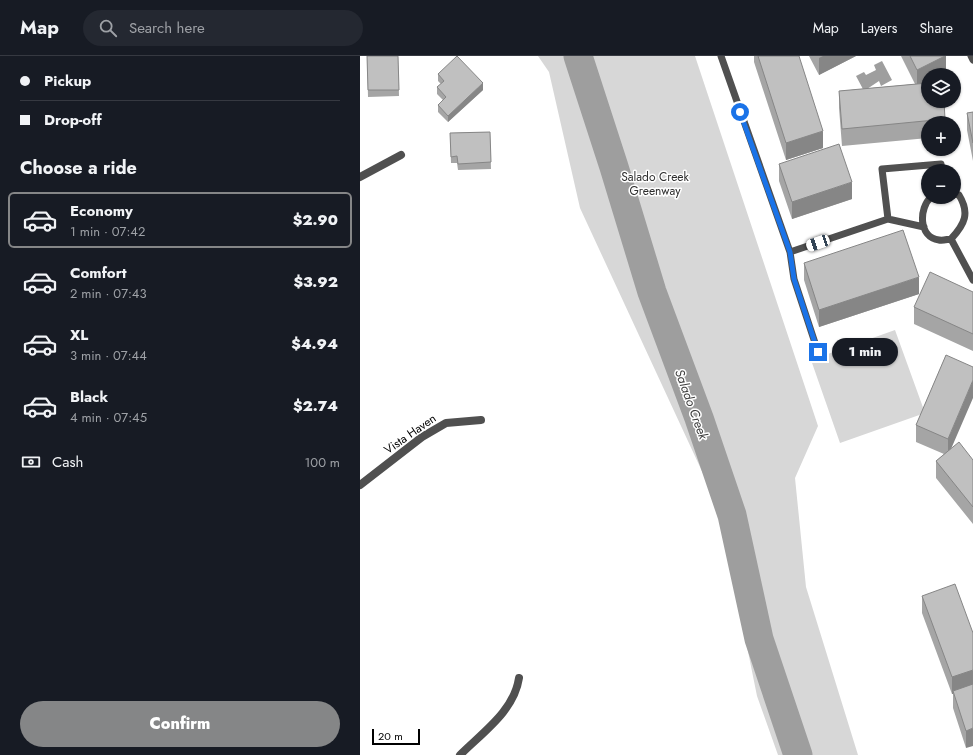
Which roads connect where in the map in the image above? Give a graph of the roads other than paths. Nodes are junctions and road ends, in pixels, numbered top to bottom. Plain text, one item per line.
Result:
1 (721, 56) edge
2 (971, 56) edge
3 (973, 60) edge
4 (401, 155) dead end
5 (921, 166) edge
6 (360, 177) edge
7 (961, 200) edge
8 (926, 204) edge
9 (888, 219) junction
10 (924, 227) junction
11 (951, 239) junction
12 (790, 252) junction
13 (970, 266) edge
14 (973, 280) edge
15 (818, 352) dead end
16 (481, 420) dead end
17 (360, 485) edge
18 (519, 678) dead end
19 (460, 755) edge

1 - 12 lane
2 - 3 lane
4 - 6 street
5 - 9 lane
7 - 11 lane
8 - 10 lane
9 - 10 lane
9 - 12 lane
10 - 11 lane
11 - 13 lane
12 - 15 lane
13 - 14 lane
16 - 17 street, Vista Haven
18 - 19 street

